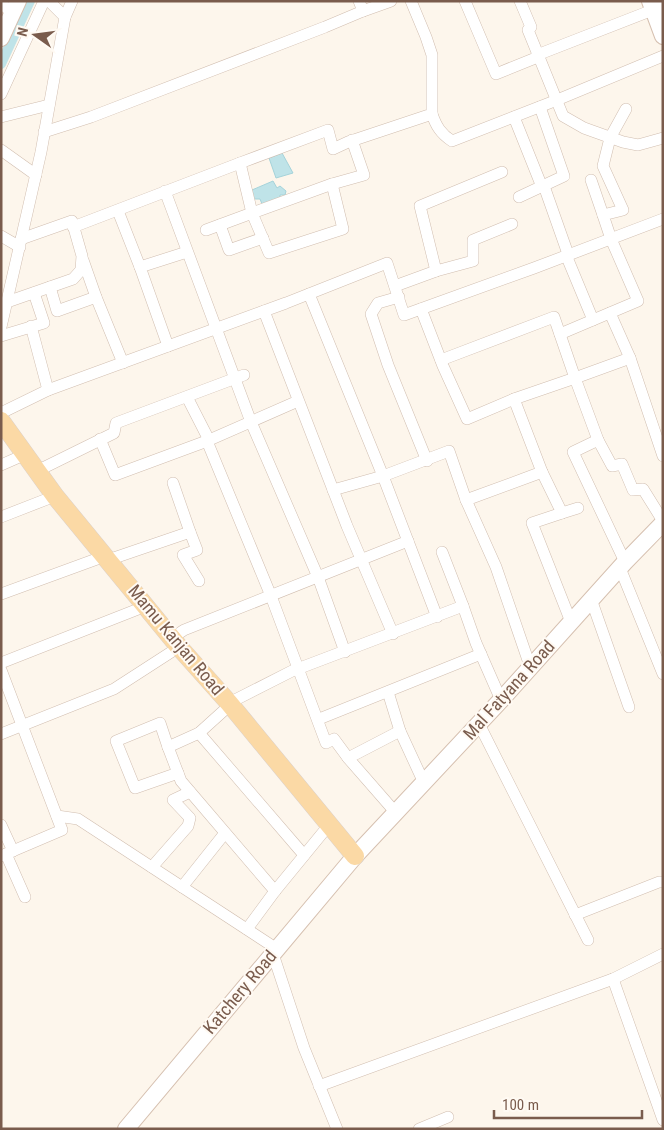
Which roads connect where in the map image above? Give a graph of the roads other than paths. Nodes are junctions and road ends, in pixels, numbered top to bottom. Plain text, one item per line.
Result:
1 (44, 1) edge
2 (50, 1) edge
3 (72, 1) edge
4 (391, 1) edge
5 (411, 1) edge
6 (465, 1) edge
7 (524, 2) edge
8 (11, 6) edge
9 (361, 6) edge
10 (655, 6) edge
11 (65, 17) junction
12 (663, 36) edge
13 (1, 38) edge
14 (538, 56) junction
15 (663, 56) edge
16 (1, 94) edge
17 (557, 100) junction
18 (49, 105) junction
19 (540, 107) junction
20 (626, 109) dead end
21 (432, 114) junction
22 (514, 117) junction
23 (1, 118) edge
24 (44, 132) junction
25 (610, 138) junction
26 (663, 138) edge
27 (352, 140) junction
28 (1, 150) edge
29 (240, 163) junction
30 (502, 172) dead end
31 (36, 176) junction
32 (591, 180) dead end
33 (332, 184) junction
34 (543, 187) junction
35 (165, 192) junction
36 (519, 197) dead end
37 (118, 211) junction
38 (252, 213) junction
39 (603, 215) junction
40 (663, 219) edge
41 (512, 224) dead end
42 (220, 225) junction
43 (74, 227) junction
44 (206, 230) dead end
45 (1, 236) edge
46 (263, 238) junction
47 (611, 239) junction
48 (20, 243) junction
49 (187, 252) junction
50 (567, 255) junction
51 (82, 256) junction
52 (140, 267) junction
53 (436, 271) junction
54 (50, 287) junction
55 (34, 292) junction
56 (397, 292) junction
57 (309, 294) junction
58 (96, 297) junction
59 (7, 302) junction
60 (421, 309) junction
61 (264, 311) junction
62 (610, 313) junction
63 (593, 320) junction
64 (31, 326) junction
65 (1, 328) edge
66 (215, 329) junction
67 (560, 334) junction
68 (168, 346) junction
69 (630, 358) junction
70 (441, 360) junction
71 (123, 363) junction
72 (240, 377) junction
73 (575, 378) junction
74 (48, 390) junction
75 (187, 398) junction
76 (514, 399) junction
77 (298, 401) junction
78 (1, 412) edge
79 (1, 421) edge
80 (250, 422) junction
81 (100, 439) junction
82 (598, 440) junction
83 (208, 441) junction
84 (26, 454) junction
85 (663, 456) edge
86 (427, 461) junction
87 (1, 465) edge
88 (37, 470) junction
89 (542, 472) junction
90 (383, 476) junction
91 (173, 483) dead end
92 (333, 490) junction
93 (55, 496) junction
94 (466, 500) junction
95 (578, 508) dead end
96 (562, 513) junction
97 (1, 517) edge
98 (663, 522) edge
99 (190, 532) junction
100 (408, 541) junction
101 (442, 552) dead end
102 (107, 558) junction
103 (362, 560) junction
104 (622, 565) junction
105 (318, 577) junction
106 (199, 581) dead end
107 (1, 594) edge
108 (271, 596) junction
109 (591, 599) junction
110 (146, 606) junction
111 (463, 606) junction
112 (437, 616) junction
113 (571, 622) junction
114 (393, 634) junction
115 (176, 642) junction
116 (345, 652) junction
117 (482, 654) junction
118 (1, 663) edge
119 (530, 666) junction
120 (297, 669) junction
121 (1, 670) edge
122 (663, 674) edge
123 (388, 692) junction
124 (501, 700) junction
125 (230, 704) junction
126 (629, 707) dead end
127 (318, 720) junction
128 (479, 724) junction
129 (22, 726) junction
130 (400, 731) junction
131 (199, 733) junction
132 (1, 734) edge
133 (168, 747) junction
134 (348, 758) junction
135 (178, 773) junction
136 (424, 783) junction
137 (190, 792) junction
138 (396, 812) junction
139 (57, 816) junction
140 (1, 825) edge
141 (330, 825) junction
142 (225, 833) junction
143 (7, 853) edge
144 (304, 855) junction
145 (355, 856) junction
146 (152, 867) junction
147 (663, 882) edge
148 (182, 887) junction
149 (275, 891) junction
150 (25, 897) dead end
151 (575, 915) junction
152 (247, 929) junction
153 (588, 940) dead end
154 (275, 951) junction
155 (663, 954) edge
156 (613, 979) junction
157 (320, 1086) junction
158 (448, 1117) dead end
159 (663, 1120) edge
160 (126, 1129) edge
161 (337, 1129) edge
162 (419, 1129) edge

1 - 16 street
2 - 11 street
3 - 11 street
4 - 9 street
5 - 21 street
6 - 14 street
7 - 14 street
8 - 13 main road
9 - 24 street
10 - 12 main road
10 - 14 street
11 - 18 street
14 - 17 street
15 - 17 street
17 - 19 street
17 - 25 street
18 - 23 street
18 - 24 street
19 - 22 street
19 - 34 street
20 - 25 street
21 - 22 street
21 - 27 street
22 - 34 street
24 - 31 street
25 - 26 street
25 - 39 street
27 - 29 street
27 - 33 street
28 - 31 street
29 - 35 street
29 - 38 street
30 - 53 street
31 - 48 street
32 - 39 street
33 - 38 street
33 - 46 street
34 - 36 street
34 - 50 street
35 - 37 street
35 - 49 street
37 - 43 street
37 - 52 street
38 - 42 street
38 - 46 street
39 - 47 street
40 - 47 street
41 - 53 street
42 - 44 street
42 - 46 street
43 - 48 street
43 - 51 street
45 - 48 street
47 - 50 street
47 - 62 street
48 - 59 street
49 - 52 street
49 - 66 street
50 - 60 street
50 - 63 street
51 - 54 street
51 - 58 street
52 - 68 street
53 - 56 street
54 - 55 street
54 - 58 street
55 - 59 street
55 - 64 street
56 - 57 street
56 - 60 street
56 - 86 street
57 - 61 street
57 - 90 street
58 - 71 street
59 - 65 street
60 - 70 street
61 - 66 street
61 - 77 street
62 - 63 street
62 - 69 street
63 - 67 street
64 - 65 street
64 - 74 street
66 - 68 street
66 - 72 street
67 - 70 street
67 - 73 street
68 - 71 street
69 - 73 street
69 - 85 street
70 - 76 street
71 - 74 street
72 - 75 street
72 - 80 street
73 - 76 street
73 - 82 street
74 - 78 street
75 - 81 street
75 - 83 street
76 - 89 street
77 - 80 street
77 - 92 street
79 - 84 main road, Mamu Kanjan Road
80 - 83 street
80 - 105 street
81 - 83 street
81 - 88 street
82 - 98 street
82 - 104 street
83 - 108 street
84 - 87 street
84 - 88 main road, Mamu Kanjan Road
86 - 90 street
86 - 94 street
88 - 93 main road, Mamu Kanjan Road
89 - 94 street
89 - 96 street
90 - 92 street
90 - 100 street
91 - 99 street
92 - 103 street
93 - 97 street
93 - 102 main road, Mamu Kanjan Road
94 - 119 street
95 - 96 street
96 - 113 street
98 - 104 main road, Mal Fatyana Road
99 - 102 street
99 - 106 street
100 - 103 street
100 - 112 street
101 - 111 street
102 - 107 street
102 - 110 main road, Mamu Kanjan Road
103 - 105 street
103 - 114 street
104 - 109 main road, Mal Fatyana Road
104 - 122 street
105 - 108 street
105 - 116 street
108 - 115 street
108 - 120 street
109 - 113 main road, Mal Fatyana Road
109 - 126 street
110 - 115 main road, Mamu Kanjan Road
110 - 118 street
111 - 112 street
111 - 117 street
112 - 114 street
113 - 119 main road, Mal Fatyana Road
114 - 116 street
115 - 125 main road, Mamu Kanjan Road
115 - 129 street
116 - 120 street
117 - 123 street
117 - 124 street
119 - 124 main road, Mal Fatyana Road
120 - 125 street
120 - 127 street
121 - 129 street
123 - 127 street
123 - 130 street
124 - 128 main road, Mal Fatyana Road
125 - 131 street
125 - 141 main road, Mamu Kanjan Road
127 - 134 street
128 - 136 main road, Mal Fatyana Road
128 - 151 street
129 - 132 street
129 - 139 street
130 - 134 street
130 - 136 street
131 - 133 street
131 - 144 street
133 - 135 street
133 - 135 street
134 - 138 street
135 - 137 street
136 - 138 main road, Mal Fatyana Road
137 - 142 street
137 - 146 street
138 - 145 main road, Mal Fatyana Road
139 - 143 street
139 - 146 street
140 - 143 street
141 - 144 street
141 - 145 main road, Mamu Kanjan Road
142 - 148 street
142 - 149 street
143 - 150 street
144 - 149 street
145 - 154 main road, Katchery Road
146 - 148 street
147 - 151 street
148 - 152 street
149 - 152 street
151 - 153 street
152 - 154 street
154 - 157 street
154 - 160 main road, Katchery Road
155 - 156 street
156 - 157 street
156 - 159 street
157 - 161 street
158 - 162 street

